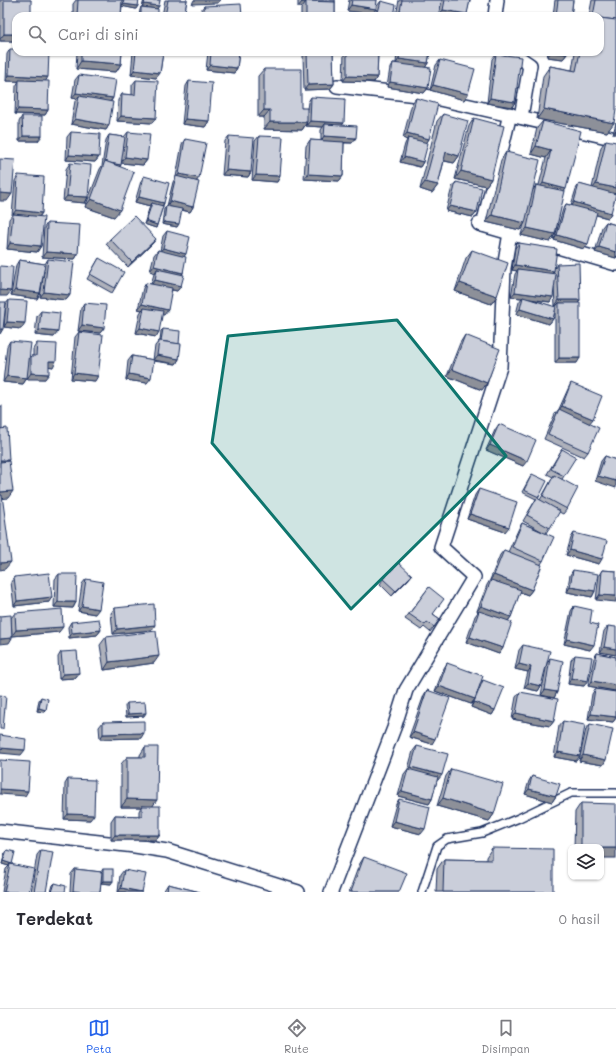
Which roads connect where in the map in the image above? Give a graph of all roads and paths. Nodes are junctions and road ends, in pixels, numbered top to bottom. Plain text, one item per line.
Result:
1 (497, 0) edge
2 (496, 12) edge
3 (516, 56) edge
4 (337, 86) dead end
5 (516, 116) junction
6 (616, 139) edge
7 (510, 233) junction
8 (616, 264) edge
9 (616, 793) edge
10 (0, 831) edge
11 (298, 892) edge
12 (331, 892) edge
13 (422, 892) edge

1 - 2 street
3 - 5 street
4 - 5 street
5 - 6 street
5 - 7 street
7 - 8 street
7 - 12 street
9 - 13 lane
10 - 11 street

